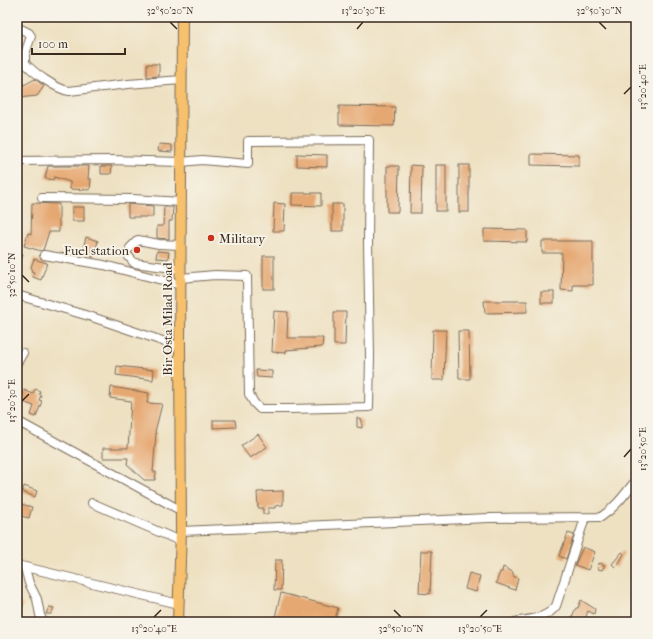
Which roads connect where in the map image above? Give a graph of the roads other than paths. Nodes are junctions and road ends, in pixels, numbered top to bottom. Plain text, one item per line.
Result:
1 (182, 17) edge
2 (17, 27) edge
3 (182, 80) junction
4 (17, 161) edge
5 (182, 162) junction
6 (42, 198) dead end
7 (181, 202) junction
8 (181, 245) junction
9 (130, 248) dead end
10 (44, 255) dead end
11 (129, 257) dead end
12 (181, 277) junction
13 (17, 295) edge
14 (180, 347) junction
15 (23, 353) dead end
16 (17, 363) edge
17 (17, 421) edge
18 (635, 483) edge
19 (92, 503) dead end
20 (180, 510) junction
21 (585, 518) junction
22 (180, 536) junction
23 (17, 565) edge
24 (25, 568) junction
25 (179, 604) junction
26 (43, 622) edge
27 (178, 622) edge
28 (515, 622) edge

1 - 3 main road, Bir Osta Milad Road
2 - 3 street
3 - 5 main road, Bir Osta Milad Road
4 - 5 street
5 - 7 main road, Bir Osta Milad Road
5 - 12 street
6 - 7 street
7 - 8 main road, Bir Osta Milad Road
8 - 9 street
8 - 12 main road, Bir Osta Milad Road
10 - 12 street
11 - 12 street
12 - 14 main road, Bir Osta Milad Road
13 - 14 street
14 - 20 main road, Bir Osta Milad Road
15 - 16 street
17 - 20 street
18 - 21 street
19 - 22 street
20 - 22 main road, Bir Osta Milad Road
21 - 22 street
21 - 28 street
22 - 25 main road, Bir Osta Milad Road
23 - 24 street
24 - 25 street
24 - 26 street
25 - 27 main road, Bir Osta Milad Road

